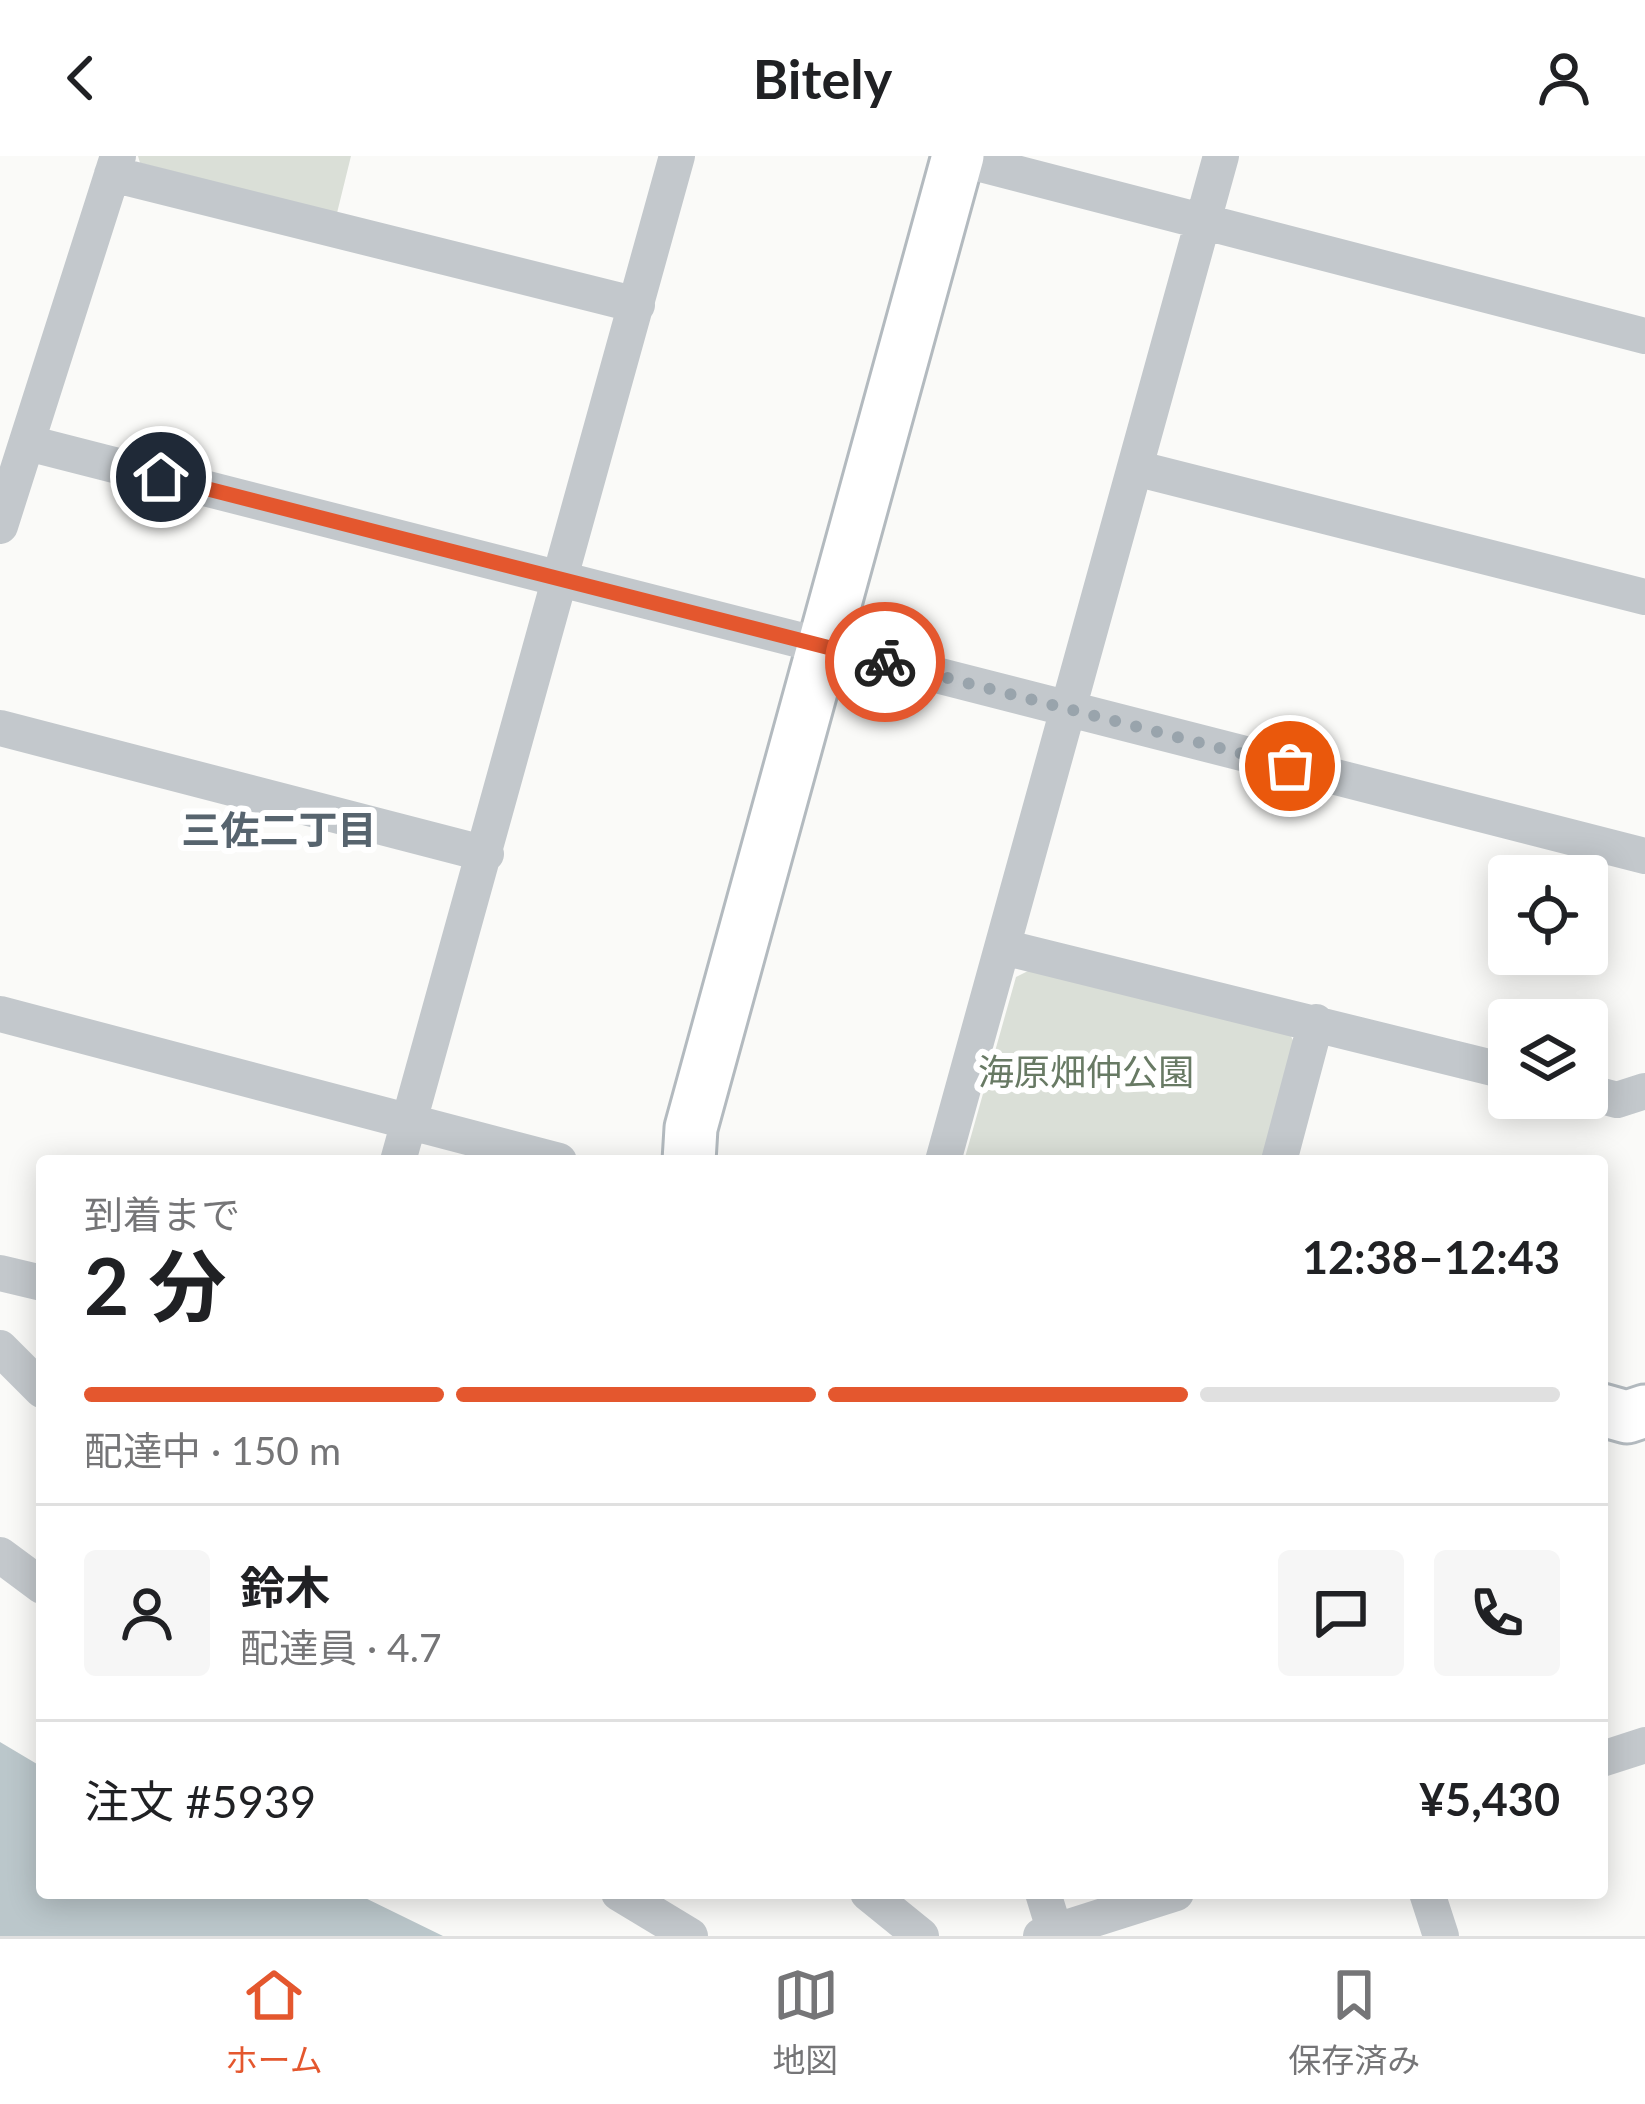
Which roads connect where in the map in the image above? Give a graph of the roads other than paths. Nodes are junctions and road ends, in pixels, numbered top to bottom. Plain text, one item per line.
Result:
1 (677, 156) edge
2 (1220, 156) edge
3 (956, 157) edge
4 (115, 165) edge
5 (1202, 221) junction
6 (637, 305) junction
7 (1645, 335) edge
8 (28, 443) junction
9 (1135, 468) junction
10 (0, 526) edge
11 (561, 580) junction
12 (1645, 597) edge
13 (825, 647) junction
14 (1068, 709) junction
15 (0, 728) edge
16 (486, 854) junction
17 (1645, 856) edge
18 (1003, 947) junction
19 (0, 1014) edge
20 (1316, 1022) junction
21 (1488, 1067) edge
22 (1645, 1090) edge
23 (1608, 1098) edge
24 (410, 1121) junction
25 (400, 1155) edge
26 (538, 1155) edge
27 (689, 1155) edge
28 (945, 1155) edge
29 (1281, 1155) edge
30 (0, 1273) edge
31 (36, 1282) edge
32 (0, 1348) edge
33 (36, 1384) edge
34 (1608, 1412) edge
35 (1645, 1412) edge
36 (0, 1555) edge
37 (36, 1582) edge
38 (1645, 1745) edge
39 (1608, 1757) edge
40 (629, 1899) edge
41 (876, 1899) edge
42 (1044, 1899) edge
43 (1157, 1899) edge
44 (1429, 1899) edge
45 (1048, 1934) edge
46 (690, 1936) edge
47 (922, 1936) edge
48 (1441, 1936) edge

1 - 6 street
2 - 5 street
3 - 5 street
3 - 13 street
4 - 6 street
4 - 8 street
5 - 7 street
5 - 9 street
6 - 11 street
8 - 10 street
8 - 11 street
9 - 12 street
9 - 14 street
11 - 13 street
11 - 16 street
13 - 14 street
13 - 27 street
14 - 17 street
14 - 18 street
15 - 16 street
16 - 24 street
18 - 20 street
18 - 28 street
19 - 24 street
20 - 21 street
20 - 29 street
22 - 23 street
24 - 25 street
24 - 26 street
30 - 31 street
32 - 33 street
34 - 35 street
36 - 37 street
38 - 39 street
40 - 46 street
41 - 47 street
42 - 45 street
43 - 45 street
44 - 48 street

